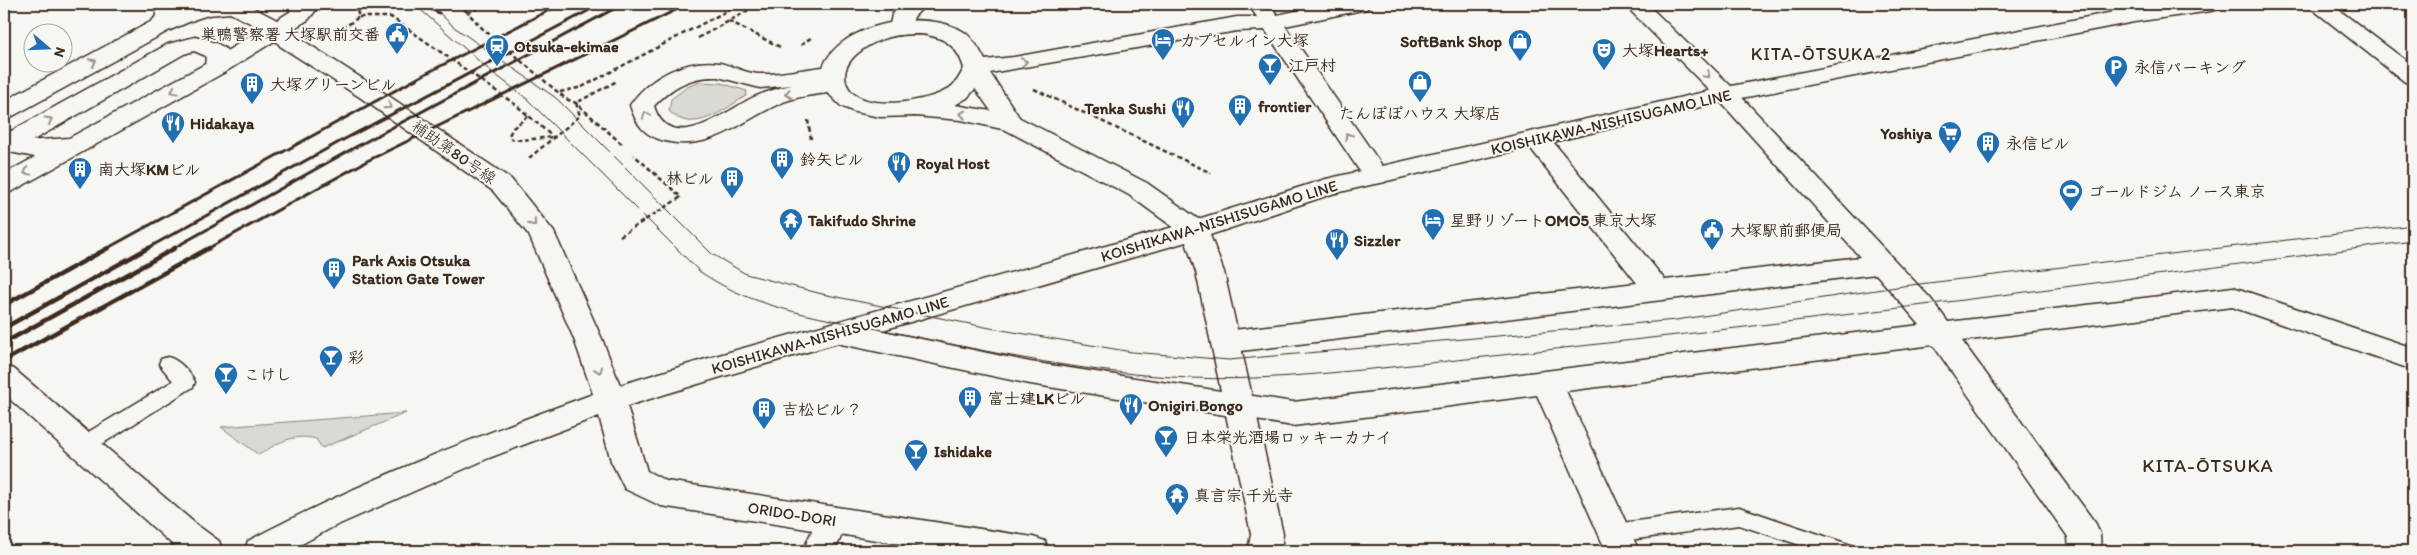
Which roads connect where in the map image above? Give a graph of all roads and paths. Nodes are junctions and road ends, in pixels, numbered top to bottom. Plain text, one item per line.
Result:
1 (167, 4) edge
2 (295, 4) edge
3 (355, 4) edge
4 (459, 4) edge
5 (485, 4) edge
6 (740, 4) edge
7 (915, 4) edge
8 (1359, 4) edge
9 (1635, 4) edge
10 (2211, 4) edge
11 (2317, 4) edge
12 (233, 5) edge
13 (2125, 9) edge
14 (468, 13) junction
15 (1265, 14) edge
16 (359, 16) junction
17 (730, 21) dead end
18 (160, 26) junction
19 (279, 28) junction
20 (900, 28) junction
21 (336, 33) dead end
22 (789, 52) dead end
23 (1014, 64) junction
24 (217, 67) junction
25 (976, 68) junction
26 (2413, 77) edge
27 (835, 78) junction
28 (560, 93) junction
29 (1726, 94) junction
30 (576, 103) dead end
31 (901, 110) junction
32 (4, 111) edge
33 (528, 116) junction
34 (1011, 123) junction
35 (1537, 139) junction
36 (81, 142) junction
37 (5, 143) edge
38 (1211, 173) dead end
39 (1376, 176) junction
40 (4, 185) edge
41 (681, 197) dead end
42 (1195, 230) junction
43 (620, 236) dead end
44 (1883, 264) junction
45 (1659, 291) junction
46 (841, 332) junction
47 (1942, 334) junction
48 (1225, 342) junction
49 (2413, 359) edge
50 (168, 364) dead end
51 (4, 377) edge
52 (1547, 383) junction
53 (610, 400) junction
54 (1239, 405) junction
55 (82, 446) junction
56 (832, 520) junction
57 (1619, 542) edge
58 (207, 551) edge
59 (260, 551) edge
60 (819, 551) edge
61 (1033, 551) edge
62 (1265, 551) edge
63 (1844, 551) edge
64 (2085, 551) edge

1 - 18 street
2 - 19 street
3 - 16 path
4 - 14 path
5 - 14 path
6 - 28 path
7 - 20 street
8 - 15 street
9 -> 29 street
10 - 13 street, KOISHIKAWA-NISHISUGAMO LINE
11 - 26 street
12 - 18 street
12 - 19 street, 補助第80号線
13 - 29 street, KOISHIKAWA-NISHISUGAMO LINE
14 - 28 path
23 -> 15 street
39 -> 15 street
16 - 21 path
16 - 33 path
17 - 22 path
32 -> 18 street
19 - 24 street
19 -> 53 street, 補助第80号線
20 - 25 street
20 - 27 street
23 - 25 street
23 - 38 path
24 -> 36 street
37 -> 24 street
25 - 31 street
25 - 34 street
27 -> 27 street
27 - 31 street
28 - 30 path
29 - 35 street, KOISHIKAWA-NISHISUGAMO LINE
29 - 44 street
34 -> 31 street
33 - 33 path
34 - 42 street
35 - 39 street, KOISHIKAWA-NISHISUGAMO LINE
35 - 45 street
36 - 37 street
36 -> 40 street
39 - 42 street, KOISHIKAWA-NISHISUGAMO LINE
41 - 43 path
42 - 46 street, KOISHIKAWA-NISHISUGAMO LINE
42 - 48 street
44 - 45 street
44 - 47 street
45 - 48 street
46 - 53 street, KOISHIKAWA-NISHISUGAMO LINE
46 - 54 street
47 - 49 street
47 - 52 street
47 - 64 street
48 - 54 street
50 - 55 lane
51 - 55 street
52 - 54 street
52 - 57 street
53 - 56 street, ORIDO-DORI
53 - 59 street, KOISHIKAWA-NISHISUGAMO LINE
54 - 62 street
55 - 58 street
56 - 60 street
56 - 61 street, ORIDO-DORI
57 - 63 lane

